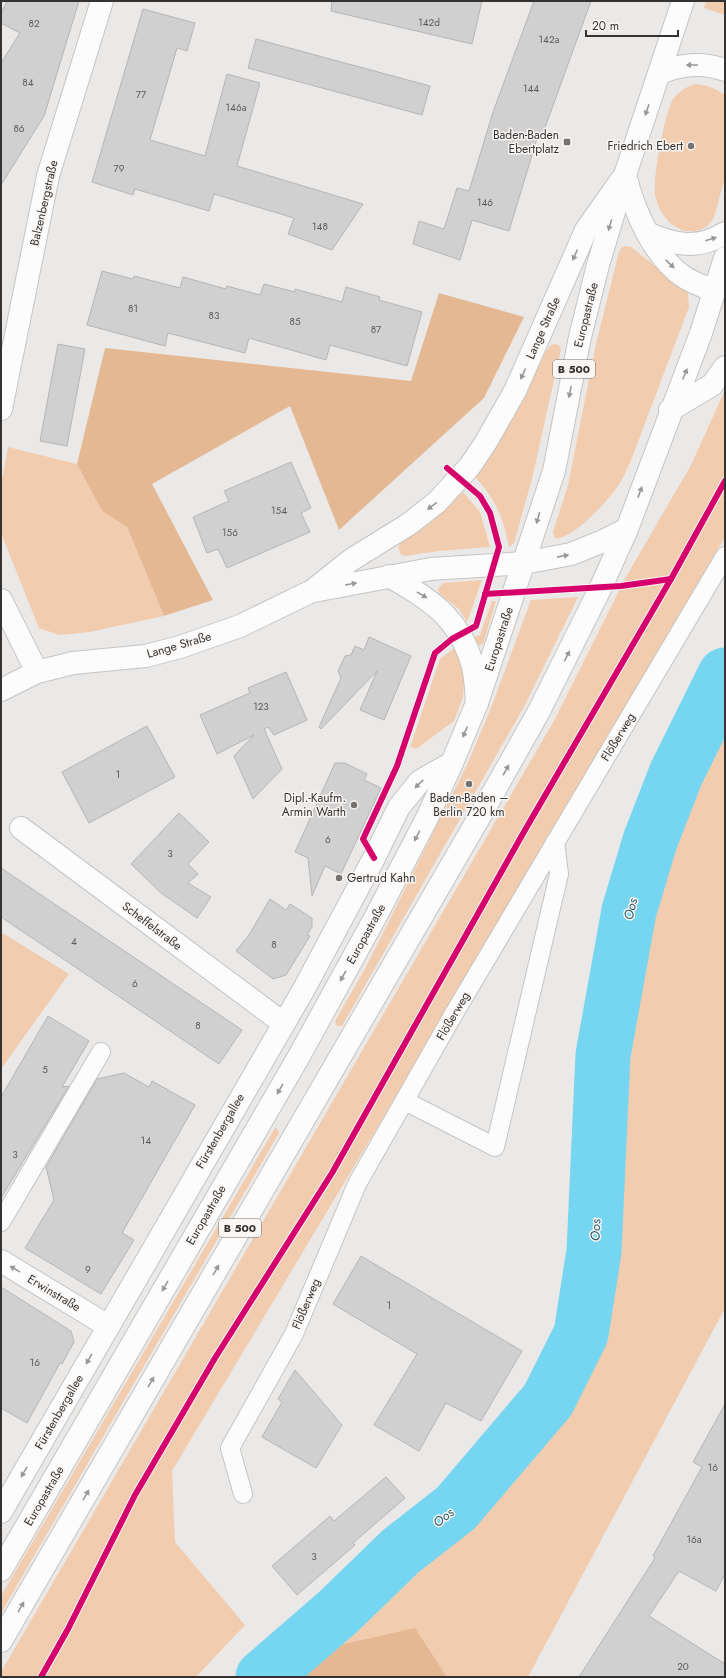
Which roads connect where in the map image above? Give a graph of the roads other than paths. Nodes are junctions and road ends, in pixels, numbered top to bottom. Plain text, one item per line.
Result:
1 (102, 1) edge
2 (684, 1) edge
3 (725, 70) edge
4 (660, 73) junction
5 (625, 175) junction
6 (647, 233) junction
7 (725, 233) edge
8 (725, 258) edge
9 (720, 294) edge
10 (725, 367) edge
11 (1, 409) edge
12 (670, 410) junction
13 (627, 529) junction
14 (725, 556) edge
15 (524, 564) junction
16 (389, 576) junction
17 (312, 591) junction
18 (1, 600) edge
19 (37, 672) junction
20 (1, 690) edge
21 (477, 703) junction
22 (452, 763) junction
23 (21, 828) dead end
24 (555, 842) junction
25 (283, 1023) junction
26 (101, 1052) dead end
27 (405, 1101) junction
28 (1, 1222) edge
29 (1, 1261) edge
30 (108, 1326) junction
31 (243, 1494) dead end
32 (1, 1512) edge
33 (1, 1570) edge
34 (1, 1641) edge

1 - 11 main road, Balzenbergstraße
2 - 4 main road, Lange Straße / B 500
3 -> 4 main road
4 -> 5 main road, Lange Straße / B 500
5 - 6 main road
5 -> 15 main road, Europastraße / B 500
5 -> 17 main road, Lange Straße
6 -> 7 main road
6 -> 9 main road
8 - 9 main road, B 500
12 -> 9 main road, B 500
10 - 12 main road
13 -> 12 main road, B 500
15 -> 13 main road, Lange Straße
34 -> 13 main road, B 500
14 - 24 lane, Flößerweg
15 - 16 main road, Lange Straße
15 - 21 main road, Europastraße / B 500
17 -> 16 main road, Lange Straße
16 -> 21 main road
17 - 19 main road, Lange Straße
18 - 19 main road
19 - 20 main road, Lange Straße
21 -> 22 main road, Europastraße / B 500
22 -> 25 main road, Fürstenbergallee
22 -> 33 main road, Europastraße / B 500
23 - 25 main road, Scheffelstraße
24 - 27 lane, Flößerweg
24 - 27 lane
25 - 30 main road, Fürstenbergallee
26 - 28 lane
27 - 31 lane, Flößerweg
30 -> 29 main road, Erwinstraße
30 -> 32 main road, Fürstenbergallee

